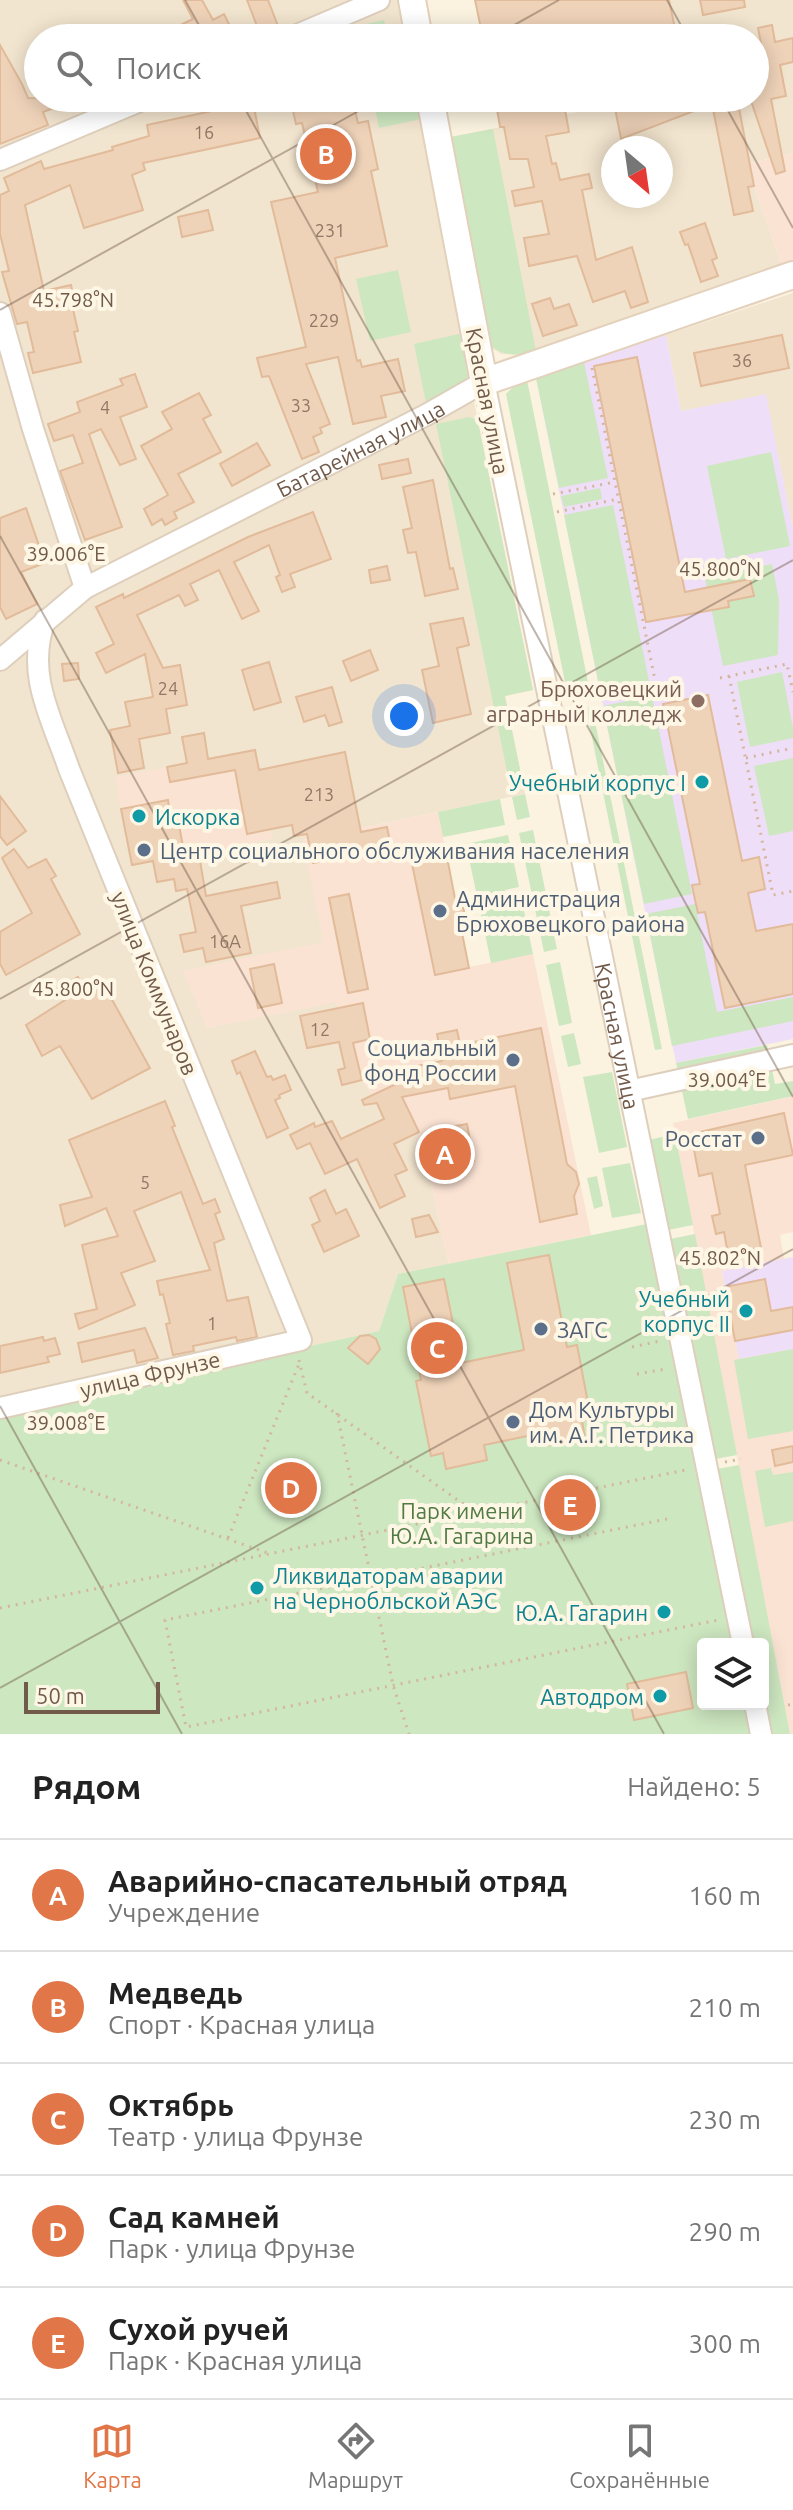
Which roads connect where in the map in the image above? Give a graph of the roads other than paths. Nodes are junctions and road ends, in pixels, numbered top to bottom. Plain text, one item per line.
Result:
1 (379, 0) edge
2 (412, 0) edge
3 (323, 24) edge
4 (416, 24) edge
5 (114, 112) edge
6 (433, 112) edge
7 (0, 160) edge
8 (793, 275) edge
9 (0, 313) edge
10 (484, 382) junction
11 (85, 588) junction
12 (45, 620) junction
13 (1, 656) edge
14 (793, 1055) edge
15 (629, 1091) junction
16 (297, 1341) joint
17 (0, 1408) edge
18 (742, 1638) edge
19 (756, 1710) edge
20 (761, 1734) edge

1 - 3 street
2 - 4 street
5 - 7 street
6 - 10 street, Красная улица
8 - 10 street, Батарейная улица
9 - 11 street
10 - 11 street, Батарейная улица
10 - 15 street, Красная улица
11 - 12 street, Батарейная улица
12 - 13 street, Батарейная улица
12 - 16 street, улица Коммунаров
14 - 15 street
15 - 18 street, Красная улица
16 - 17 street, улица Фрунзе
19 - 20 street

